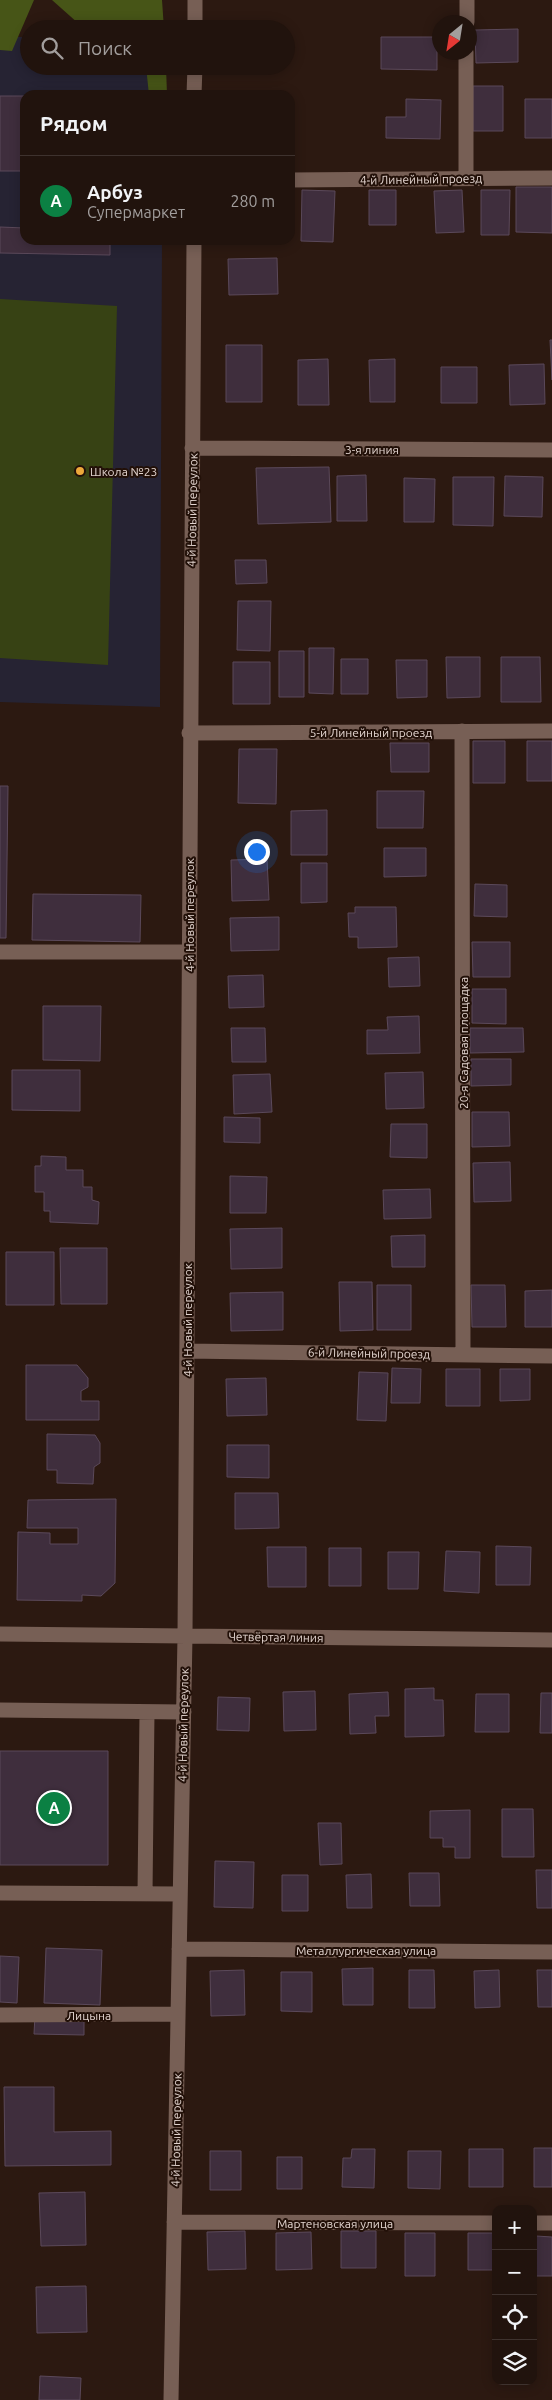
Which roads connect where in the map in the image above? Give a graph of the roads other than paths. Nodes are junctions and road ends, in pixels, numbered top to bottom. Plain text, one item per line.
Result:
1 (195, 0) edge
2 (467, 0) edge
3 (467, 15) edge
4 (195, 20) edge
5 (466, 60) edge
6 (195, 75) edge
7 (194, 90) edge
8 (466, 178) junction
9 (552, 178) edge
10 (295, 180) edge
11 (194, 245) edge
12 (192, 448) junction
13 (552, 450) edge
14 (462, 731) junction
15 (552, 731) edge
16 (189, 733) junction
17 (0, 952) edge
18 (189, 952) junction
19 (187, 1351) junction
20 (463, 1354) junction
21 (552, 1356) edge
22 (0, 1634) edge
23 (185, 1636) junction
24 (552, 1640) edge
25 (0, 1710) edge
26 (147, 1712) junction
27 (184, 1712) junction
28 (0, 1893) edge
29 (145, 1894) junction
30 (180, 1894) junction
31 (179, 1949) junction
32 (552, 1952) edge
33 (178, 2014) junction
34 (0, 2015) edge
35 (174, 2222) junction
36 (492, 2223) edge
37 (537, 2223) edge
38 (552, 2223) edge
39 (171, 2400) edge

1 - 4 street
2 - 3 street
5 - 8 street
6 - 7 street
8 - 9 street, 4-й Линейный проезд
8 - 10 street, 4-й Линейный проезд
11 - 12 street, 4-й Новый переулок
12 - 13 street, 3-я линия
12 - 16 street, 4-й Новый переулок
14 - 15 street, 5-й Линейный проезд
14 - 16 street, 5-й Линейный проезд
14 - 20 street, 20-я Садовая площадка
16 - 18 street, 4-й Новый переулок
17 - 18 street
18 - 19 street, 4-й Новый переулок
19 - 20 street, 6-й Линейный проезд
19 - 23 street, 4-й Новый переулок
20 - 21 street, 6-й Линейный проезд
22 - 23 street, Четвёртая линия
23 - 24 street, Четвёртая линия
23 - 27 street, 4-й Новый переулок
25 - 26 street
26 - 27 street
26 - 29 street
27 - 30 street, 4-й Новый переулок
28 - 29 street
29 - 30 street
30 - 31 street, 4-й Новый переулок
31 - 32 street, Металлургическая улица
31 - 33 street, 4-й Новый переулок
33 - 34 street, Лицына
33 - 35 street, 4-й Новый переулок
35 - 36 street, Мартеновская улица
35 - 39 street, 4-й Новый переулок
37 - 38 street

